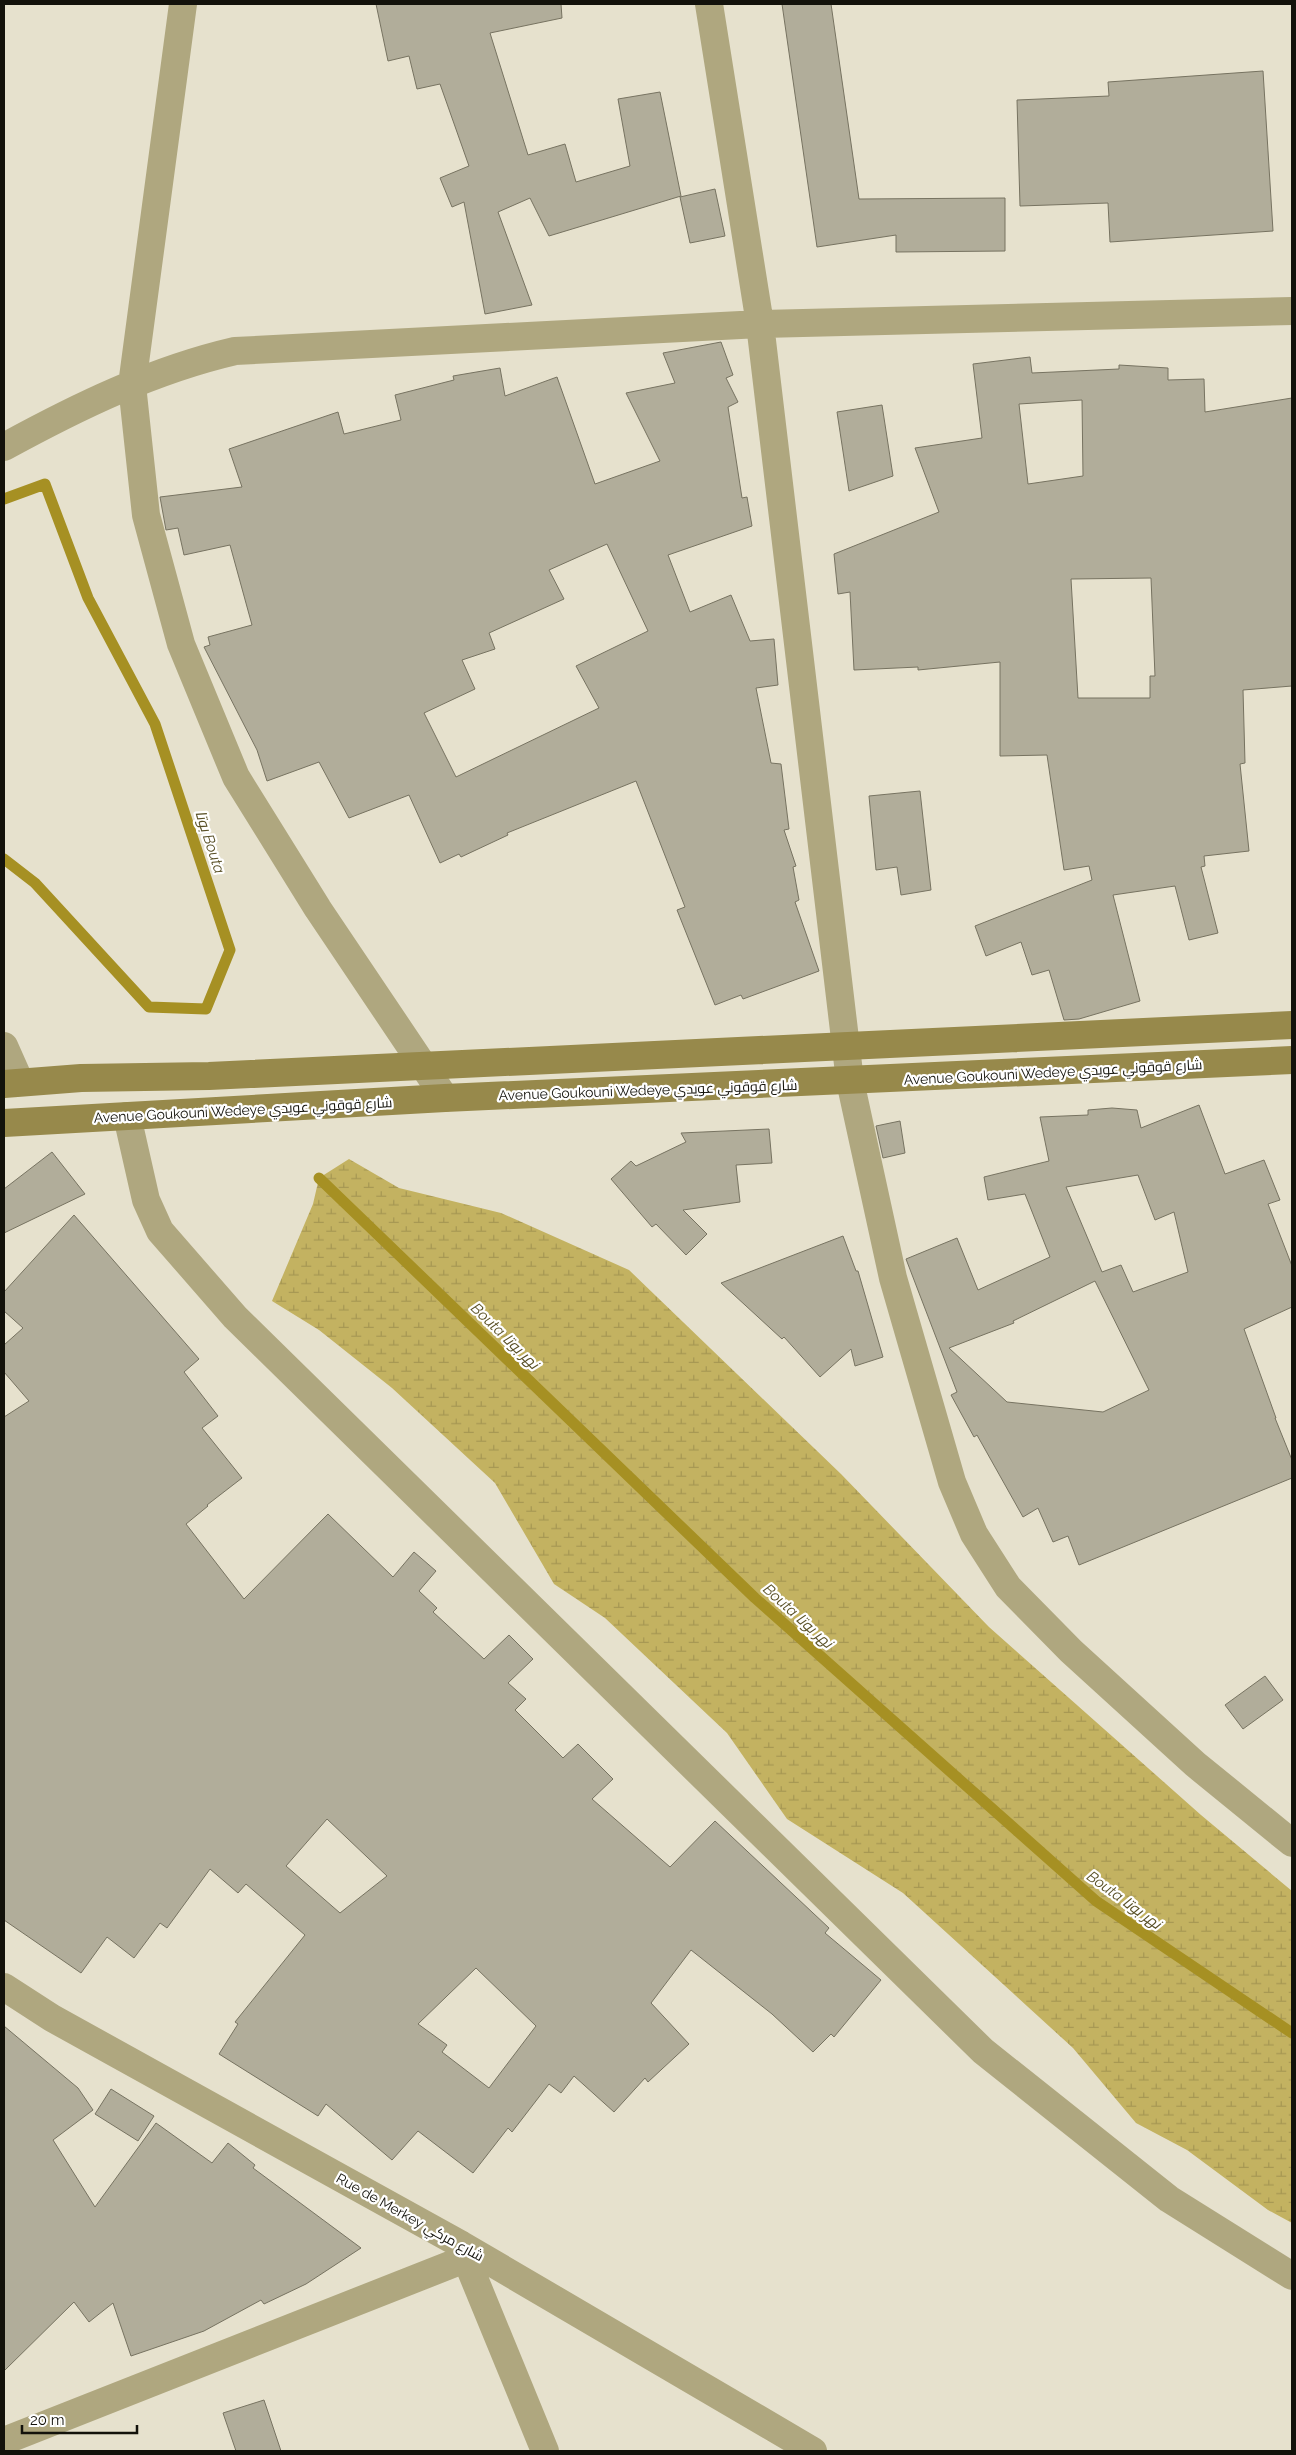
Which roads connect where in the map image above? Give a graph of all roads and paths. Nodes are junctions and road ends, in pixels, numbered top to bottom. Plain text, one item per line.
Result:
1 (183, 4) edge
2 (708, 4) edge
3 (1292, 311) edge
4 (760, 324) junction
5 (132, 385) junction
6 (4, 448) edge
7 (1292, 1025) edge
8 (4, 1046) edge
9 (846, 1047) junction
10 (1292, 1060) edge
11 (421, 1064) junction
12 (850, 1081) junction
13 (12, 1083) edge
14 (445, 1098) junction
15 (126, 1116) junction
16 (4, 1123) edge
17 (1292, 1843) edge
18 (4, 1987) edge
19 (462, 2251) junction
20 (1292, 2276) edge
21 (4, 2441) edge
22 (545, 2451) edge
23 (813, 2451) edge

1 - 5 street
2 - 4 street
3 - 4 street
4 - 5 street
4 - 9 street
5 - 6 street
5 - 11 street
7 - 9 street
8 - 13 street
9 - 11 street
9 - 12 street
10 - 12 street, Avenue Goukouni Wedeye شارع قوقوني عويدي
11 - 13 street
11 - 14 street
12 - 14 street, Avenue Goukouni Wedeye شارع قوقوني عويدي
12 - 17 street
14 - 15 street, Avenue Goukouni Wedeye شارع قوقوني عويدي
15 - 16 street, Avenue Goukouni Wedeye شارع قوقوني عويدي
15 - 20 street
18 - 19 street, Rue de Merkey شارع مركي
19 - 21 street
19 - 22 street
19 - 23 street, Rue de Merkey شارع مركي

